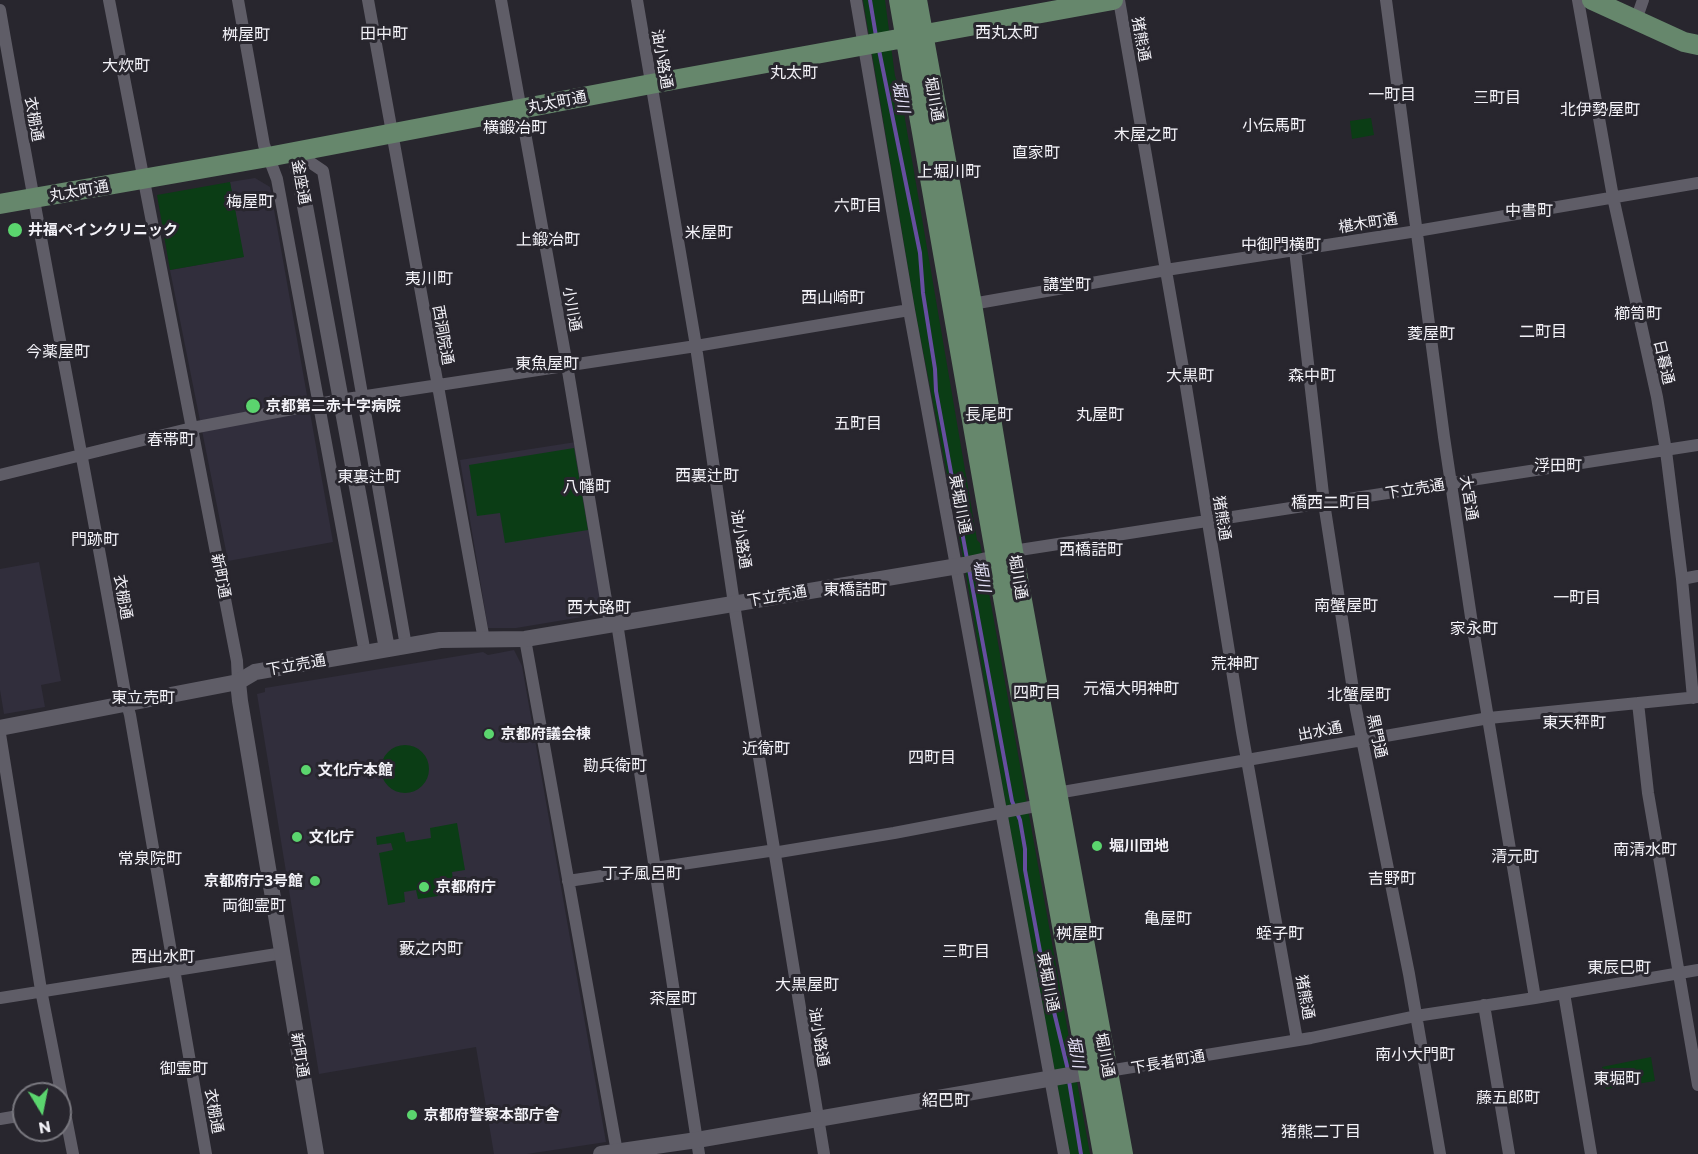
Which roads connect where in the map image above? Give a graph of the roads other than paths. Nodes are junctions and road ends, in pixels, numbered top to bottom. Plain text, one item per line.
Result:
1 (109, 0) edge
2 (238, 0) edge
3 (368, 0) edge
4 (501, 0) edge
5 (637, 0) edge
6 (856, 0) edge
7 (898, 0) edge
8 (918, 0) edge
9 (1113, 0) edge
10 (1119, 0) edge
11 (1386, 0) edge
12 (1578, 0) edge
13 (1592, 0) edge
14 (1643, 0) edge
15 (0, 10) edge
16 (1636, 21) junction
17 (906, 39) junction
18 (1698, 45) edge
19 (867, 46) junction
20 (651, 84) junction
21 (522, 109) junction
22 (392, 134) junction
23 (295, 152) junction
24 (268, 157) junction
25 (143, 180) junction
26 (1698, 183) edge
27 (1613, 197) junction
28 (33, 198) junction
29 (0, 204) edge
30 (1417, 231) junction
31 (312, 246) junction
32 (290, 249) junction
33 (1295, 250) junction
34 (1166, 270) junction
35 (972, 304) junction
36 (909, 310) junction
37 (696, 346) junction
38 (567, 365) junction
39 (437, 386) junction
40 (362, 397) junction
41 (340, 400) junction
42 (318, 404) junction
43 (192, 428) junction
44 (1698, 445) edge
45 (1665, 451) junction
46 (82, 456) junction
47 (0, 475) edge
48 (1452, 483) junction
49 (1324, 503) junction
50 (1208, 521) junction
51 (998, 557) junction
52 (960, 565) junction
53 (1698, 576) edge
54 (1682, 579) junction
55 (735, 603) junction
56 (613, 624) junction
57 (525, 639) junction
58 (484, 640) junction
59 (406, 646) junction
60 (387, 649) junction
61 (365, 653) junction
62 (238, 682) junction
63 (1696, 697) edge
64 (1638, 703) junction
65 (127, 704) junction
66 (1489, 718) junction
67 (0, 728) edge
68 (0, 734) edge
69 (1362, 738) junction
70 (1247, 760) junction
71 (1057, 793) junction
72 (1034, 806) junction
73 (1004, 812) junction
74 (774, 852) junction
75 (654, 868) junction
76 (568, 881) junction
77 (283, 953) junction
78 (173, 970) junction
79 (1698, 970) edge
80 (1678, 973) junction
81 (41, 990) junction
82 (1564, 993) junction
83 (0, 998) edge
84 (1534, 998) junction
85 (1484, 1005) junction
86 (1416, 1016) junction
87 (1297, 1040) junction
88 (1091, 1073) junction
89 (1053, 1078) junction
90 (57, 1082) edge
91 (1698, 1085) edge
92 (818, 1119) junction
93 (698, 1147) edge
94 (609, 1153) edge
95 (206, 1154) edge
96 (316, 1154) edge
97 (824, 1154) edge
98 (1064, 1154) edge
99 (1103, 1154) edge
100 (1123, 1154) edge
101 (1440, 1154) edge
102 (1509, 1154) edge
103 (1591, 1154) edge

1 - 25 street, 新町通
2 - 24 street, 釜座通
3 - 22 street, 西洞院通
4 - 21 street, 小川通
5 - 20 street, 油小路通
6 - 19 street, 東堀川通
7 - 17 main road, 堀川通
8 - 17 main road, 堀川通
9 - 17 main road, 丸太町通
10 - 34 street, 猪熊通
11 - 30 street, 大宮通
12 - 27 street, 日暮通
13 - 16 main road
14 - 16 street
15 - 28 street, 衣棚通
16 - 18 main road
17 - 19 main road, 丸太町通
17 - 35 main road, 堀川通
17 - 51 main road, 堀川通
19 - 20 main road, 丸太町通
19 - 36 street, 東堀川通
20 - 21 main road, 丸太町通
20 - 37 street, 油小路通
21 - 22 main road, 丸太町通
21 - 38 street, 小川通
22 - 23 main road, 丸太町通
22 - 39 street, 西洞院通
23 - 24 main road, 丸太町通
23 - 31 street, 釜座通
23 - 40 street, 釜座通
24 - 25 main road, 丸太町通
24 - 32 street, 釜座通
25 - 28 main road, 丸太町通
25 - 43 street, 新町通
26 - 27 street, 椹木町通
27 - 30 street, 椹木町通
27 - 45 street, 日暮通
28 - 29 main road, 丸太町通
28 - 46 street, 衣棚通
30 - 33 street, 椹木町通
30 - 48 street, 大宮通
31 - 32 street
31 - 41 street, 釜座通
32 - 42 street, 釜座通
33 - 34 street, 椹木町通
33 - 49 street, 黒門通
34 - 35 street, 椹木町通
34 - 50 street, 猪熊通
35 - 51 main road, 堀川通
36 - 37 street
36 - 52 street, 東堀川通
37 - 38 street
37 - 55 street, 油小路通
38 - 39 street
38 - 56 street, 小川通
39 - 40 street
39 - 58 street, 西洞院通
40 - 41 street
40 - 59 street, 釜座通
41 - 42 street
41 - 60 street, 釜座通
42 - 43 street
42 - 61 street, 釜座通
43 - 46 street
43 - 62 street, 新町通
44 - 45 street, 下立売通
45 - 48 street, 下立売通
45 - 54 street, 日暮通
46 - 47 street
46 - 65 street, 衣棚通
48 - 49 street, 下立売通
48 - 66 street, 大宮通
49 - 50 street, 下立売通
49 - 69 street, 黒門通
50 - 51 street, 下立売通
50 - 70 street, 猪熊通
51 - 52 street, 下立売通
51 - 71 main road, 堀川通
51 - 72 main road, 堀川通
52 - 55 street, 下立売通
52 - 73 street, 東堀川通
53 - 54 street
54 - 63 street, 日暮通
55 - 56 street, 下立売通
55 - 74 street, 油小路通
56 - 57 street, 下立売通
56 - 75 street, 小川通
57 - 58 street, 下立売通
57 - 76 street
58 - 59 street, 下立売通
59 - 60 street, 下立売通
60 - 61 street, 下立売通
61 - 62 street, 下立売通
62 - 65 street, 下立売通
62 - 77 street, 新町通
63 - 64 street, 出水通
64 - 66 street, 出水通
64 - 80 street
65 - 67 street, 下立売通
65 - 78 street, 衣棚通
66 - 69 street, 出水通
66 - 84 street, 大宮通
68 - 81 street
69 - 70 street, 出水通
69 - 86 street, 黒門通
70 - 71 street, 出水通
70 - 87 street, 猪熊通
71 - 88 main road, 堀川通
72 - 73 street
72 - 88 main road, 堀川通
73 - 74 street
73 - 89 street, 東堀川通
74 - 75 street
74 - 92 street, 油小路通
75 - 76 street
75 - 93 street, 小川通
76 - 94 street
77 - 78 street
77 - 96 street, 新町通
78 - 81 street
78 - 95 street, 衣棚通
79 - 80 street, 下長者町通
80 - 82 street, 下長者町通
80 - 91 street
81 - 83 street
81 - 90 street
82 - 84 street, 下長者町通
82 - 103 street
84 - 85 street, 下長者町通
85 - 86 street, 下長者町通
85 - 102 street
86 - 87 street, 下長者町通
86 - 101 street, 黒門通
87 - 88 street, 下長者町通
88 - 89 street, 下長者町通
88 - 99 main road, 堀川通
88 - 100 main road, 堀川通
89 - 92 street, 下長者町通
89 - 98 street, 東堀川通
92 - 93 street, 下長者町通
92 - 97 street, 油小路通
93 - 94 street, 下長者町通

